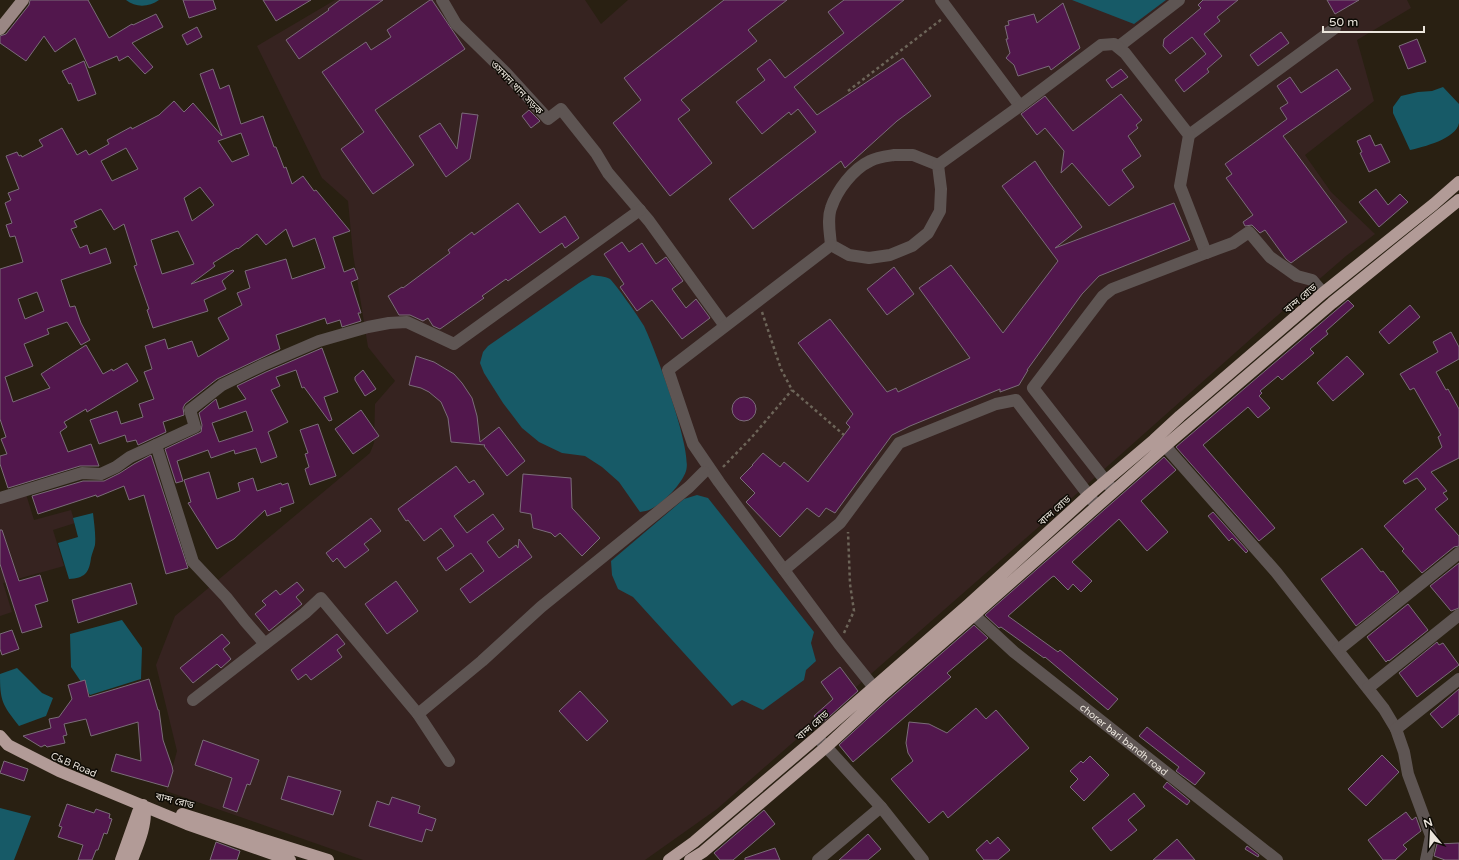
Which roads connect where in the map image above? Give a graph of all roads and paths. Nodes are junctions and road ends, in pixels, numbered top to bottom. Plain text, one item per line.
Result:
1 (23, 0) edge
2 (442, 0) edge
3 (941, 0) edge
4 (1180, 0) edge
5 (950, 13) junction
6 (1335, 28) dead end
7 (0, 29) edge
8 (1118, 47) junction
9 (848, 91) dead end
10 (1020, 106) junction
11 (1189, 135) junction
12 (938, 165) junction
13 (1459, 182) edge
14 (1459, 200) edge
15 (640, 210) junction
16 (831, 245) junction
17 (1206, 253) junction
18 (1323, 293) junction
19 (758, 301) junction
20 (1332, 304) junction
21 (725, 326) junction
22 (1033, 388) junction
23 (792, 390) junction
24 (1016, 400) junction
25 (844, 435) dead end
26 (156, 445) junction
27 (1165, 446) junction
28 (710, 474) junction
29 (1105, 481) junction
30 (1114, 491) junction
31 (1088, 496) junction
32 (0, 498) edge
33 (1097, 506) junction
34 (840, 522) junction
35 (1459, 553) edge
36 (784, 570) junction
37 (974, 615) junction
38 (1459, 615) edge
39 (265, 644) junction
40 (839, 644) junction
41 (1338, 650) junction
42 (1459, 679) edge
43 (1368, 688) junction
44 (878, 692) junction
45 (193, 700) dead end
46 (418, 714) junction
47 (1396, 729) junction
48 (0, 736) edge
49 (817, 737) junction
50 (826, 747) junction
51 (449, 761) dead end
52 (144, 805) junction
53 (881, 807) junction
54 (121, 860) edge
55 (132, 860) edge
56 (290, 860) edge
57 (328, 860) edge
58 (669, 860) edge
59 (690, 860) edge
60 (818, 860) edge
61 (923, 860) edge
62 (1277, 860) edge
63 (1426, 860) edge

1 - 7 main road
2 - 15 street, ওসমান খান সড়ক
3 - 5 street
4 - 8 street
5 - 9 path
5 - 10 street
6 - 11 street
8 - 10 street
8 - 11 street
10 - 12 street
11 - 17 street
12 - 16 street
12 - 16 street
13 - 18 highway, বান্দ রোড
14 - 20 highway, বান্দ রোড
15 - 21 street
15 - 26 street
16 - 19 street
17 - 18 street
17 - 22 street
18 - 20 highway
18 - 29 highway, বান্দ রোড
19 - 21 street
19 - 23 path
20 - 27 highway, বান্দ রোড
21 - 28 street
22 - 24 street
22 - 29 street
23 - 25 path
23 - 28 path
24 - 31 street
24 - 34 street
26 - 32 street
26 - 39 street
27 - 30 highway, বান্দ রোড
27 - 41 street
28 - 36 street
28 - 46 street
29 - 30 street
29 - 31 highway, বান্দ রোড
30 - 33 highway, বান্দ রোড
31 - 33 street
31 - 44 highway, বান্দ রোড
33 - 37 highway, বান্দ রোড
34 - 36 street
34 - 40 path
35 - 41 street
36 - 40 street
37 - 44 highway, বান্দ রোড
37 - 62 street, chorer bari bandh road
38 - 43 street
39 - 45 street
39 - 46 street
40 - 44 street
41 - 43 street
42 - 47 street
43 - 47 street
44 - 49 highway, বান্দ রোড
44 - 50 highway, বান্দ রোড
46 - 51 street
47 - 63 street
48 - 52 highway, C&B Road
49 - 50 street
49 - 58 highway, বান্দ রোড
50 - 53 street
50 - 59 highway, বান্দ রোড
52 - 54 highway
52 - 55 highway
52 - 56 highway, বান্দ রোড
52 - 57 highway, বান্দ রোড
53 - 60 street
53 - 61 street

